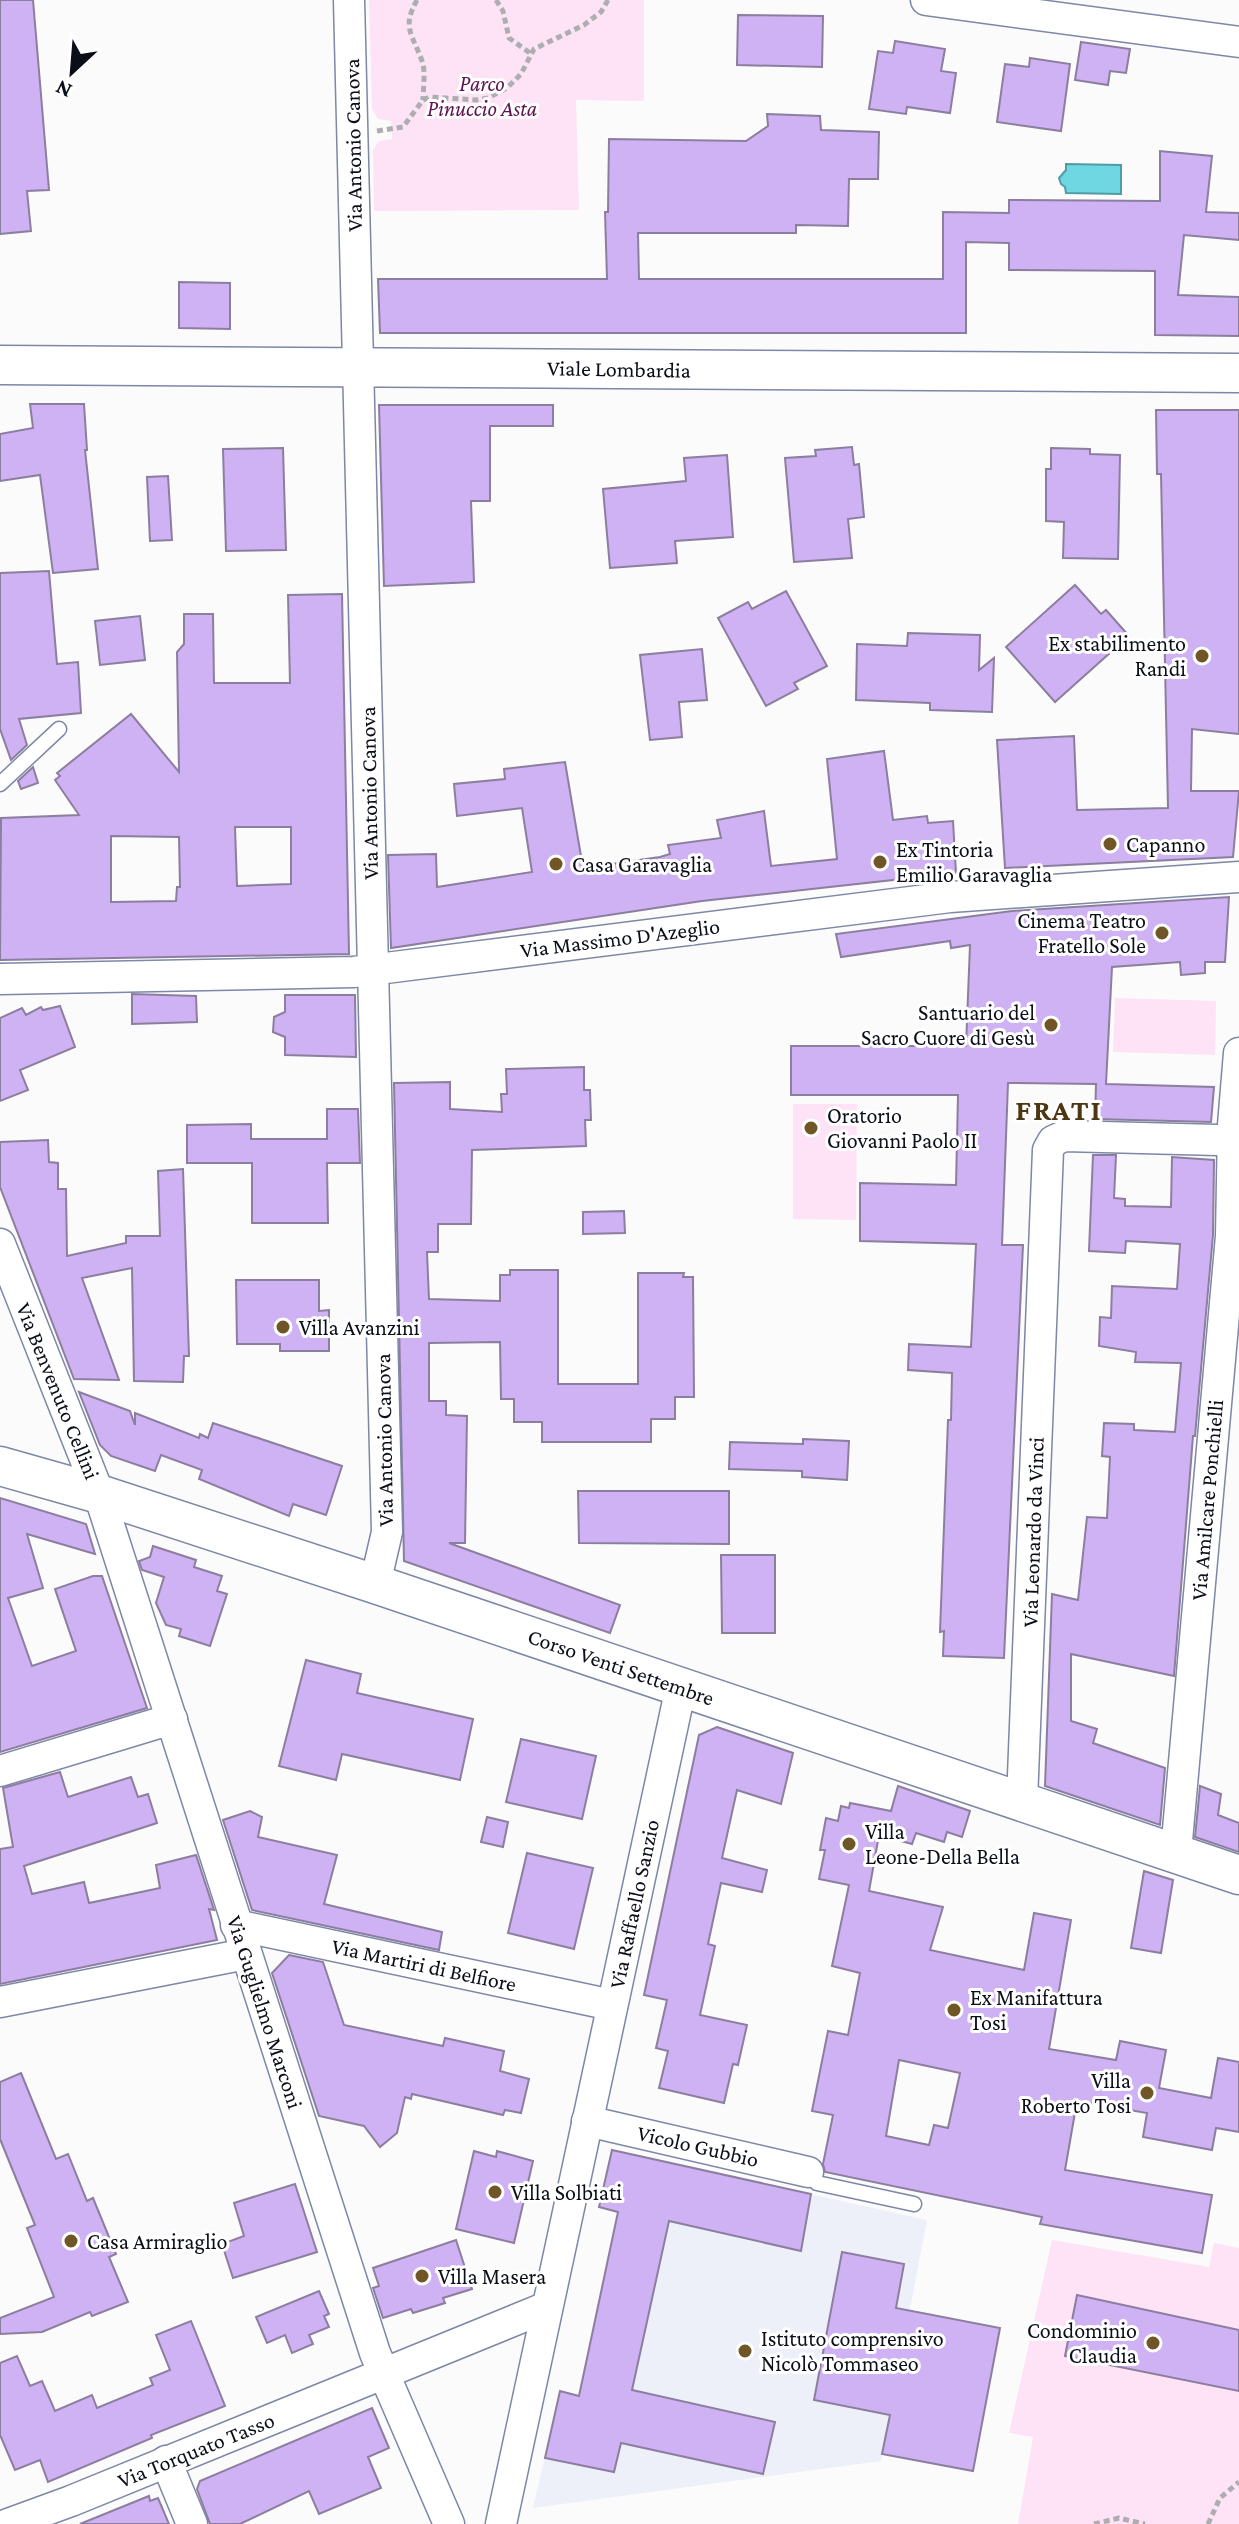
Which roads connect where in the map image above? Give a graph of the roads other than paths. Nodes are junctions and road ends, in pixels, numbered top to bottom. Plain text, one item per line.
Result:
1 (349, 0) edge
2 (926, 0) edge
3 (1239, 42) edge
4 (0, 365) edge
5 (358, 367) junction
6 (1239, 373) edge
7 (59, 729) dead end
8 (0, 784) edge
9 (1239, 877) edge
10 (372, 970) junction
11 (0, 979) edge
12 (1239, 1053) edge
13 (1236, 1144) edge
14 (0, 1244) edge
15 (0, 1466) edge
16 (99, 1494) junction
17 (375, 1584) junction
18 (681, 1687) junction
19 (172, 1719) junction
20 (0, 1771) edge
21 (1022, 1801) junction
22 (1176, 1852) junction
23 (1239, 1875) edge
24 (236, 1925) junction
25 (246, 1954) junction
26 (0, 2002) edge
27 (612, 2005) junction
28 (587, 2121) junction
29 (808, 2172) joint
30 (914, 2204) dead end
31 (547, 2307) junction
32 (383, 2373) junction
33 (166, 2461) junction
34 (449, 2517) edge
35 (8, 2524) edge
36 (192, 2524) edge
37 (501, 2524) edge

1 - 5 street, Via Antonio Canova
2 - 3 street
4 - 5 street, Viale Lombardia
5 - 6 street, Viale Lombardia
5 - 10 street, Via Antonio Canova
7 - 8 lane
9 - 10 street, Via Massimo D'Azeglio
10 - 11 street, Via Massimo D'Azeglio
10 - 17 street, Via Antonio Canova
12 - 13 street, Via Amilcare Ponchielli
13 - 21 street, Via Leonardo da Vinci
13 - 22 street, Via Amilcare Ponchielli
14 - 16 street, Via Benvenuto Cellini
15 - 16 street, Corso Venti Settembre
16 - 17 street, Corso Venti Settembre
16 - 19 street, Via Guglielmo Marconi
17 - 18 street, Corso Venti Settembre
18 - 21 street, Corso Venti Settembre
18 - 27 street, Via Raffaello Sanzio
19 - 20 street
19 - 24 street, Via Guglielmo Marconi
21 - 22 street, Corso Venti Settembre
22 - 23 street, Corso Venti Settembre
24 - 25 street, Via Guglielmo Marconi
24 - 27 street, Via Martiri di Belfiore
25 - 26 street
25 - 32 street, Via Guglielmo Marconi
27 - 28 street, Via Raffaello Sanzio
28 - 29 street, Vicolo Gubbio
28 - 31 street, Via Raffaello Sanzio
29 - 30 lane
31 - 32 street, Via Torquato Tasso
31 - 37 street, Via Raffaello Sanzio
32 - 33 street, Via Torquato Tasso
32 - 34 street, Via Guglielmo Marconi
33 - 35 street, Via Torquato Tasso
33 - 36 street

